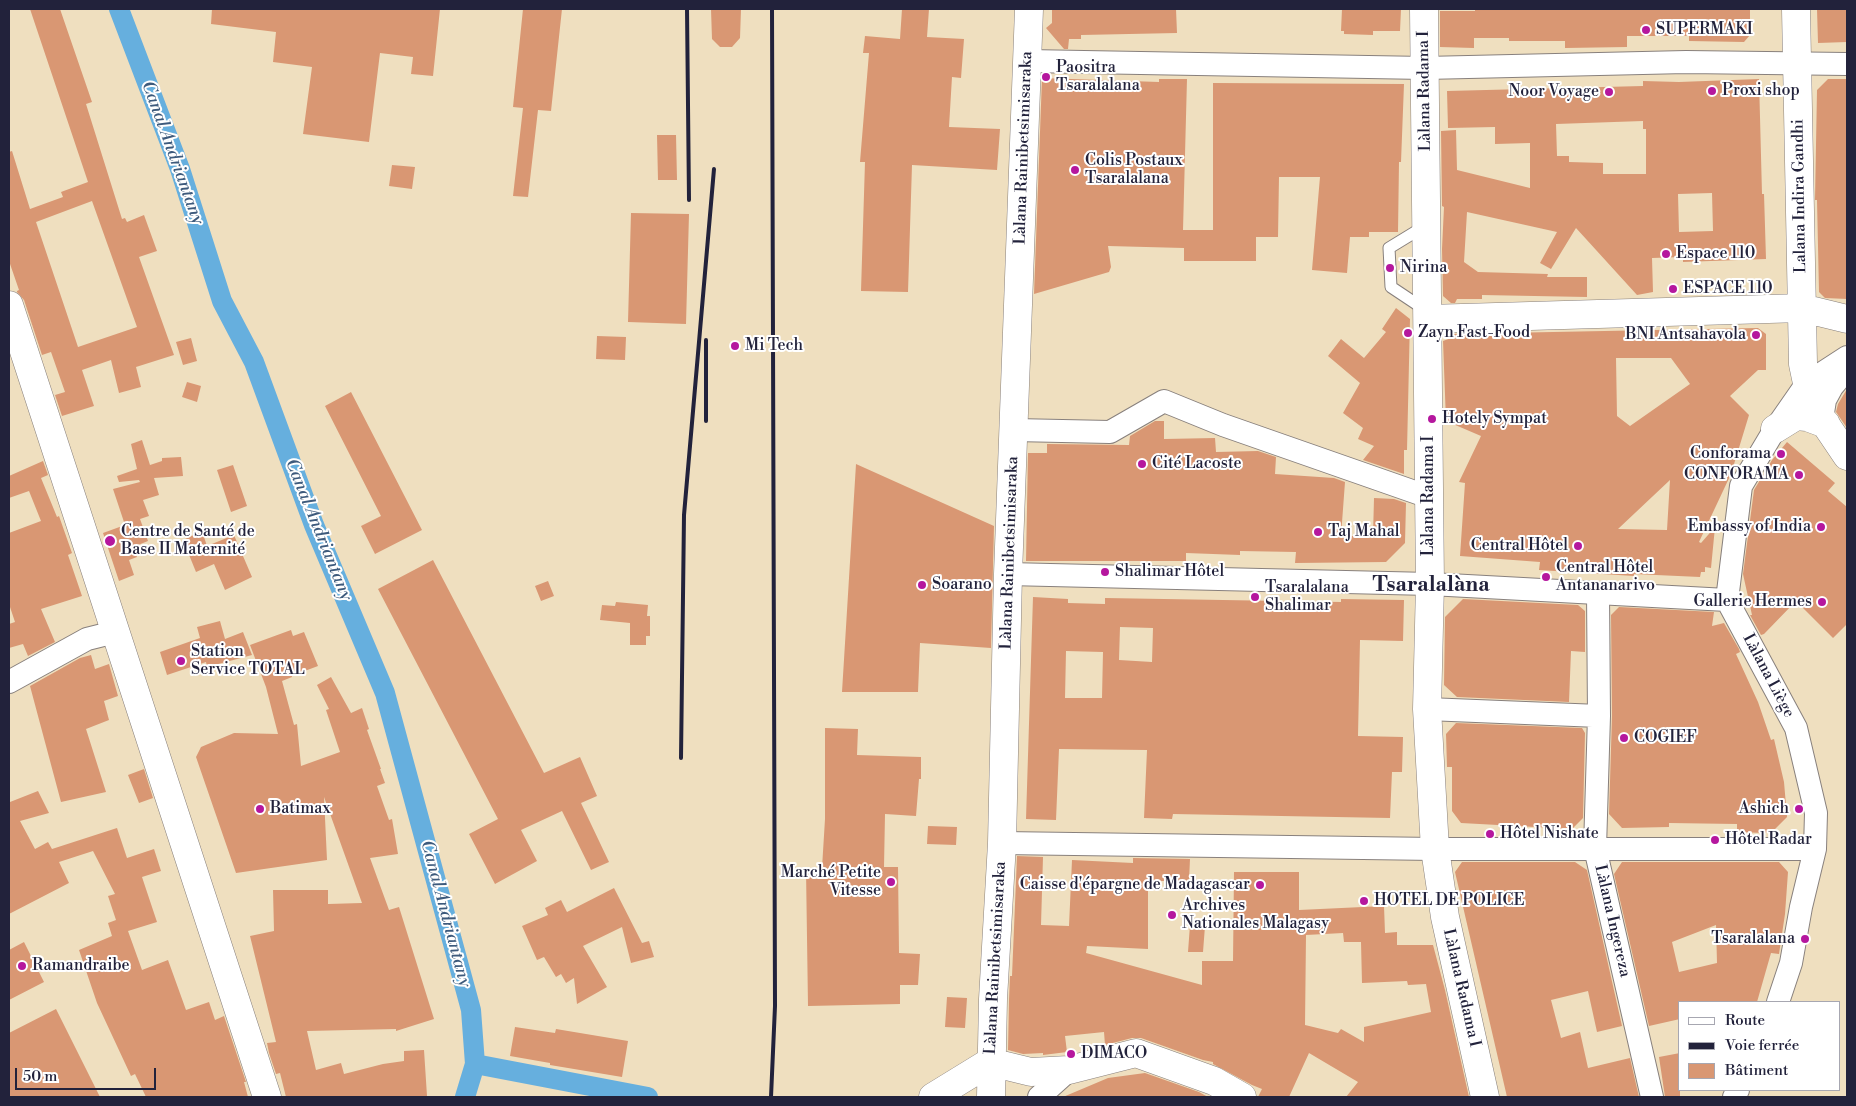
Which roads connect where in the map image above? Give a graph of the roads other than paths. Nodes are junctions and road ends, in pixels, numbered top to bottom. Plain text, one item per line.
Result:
1 (1029, 9) edge
2 (1424, 9) edge
3 (1796, 9) edge
4 (1027, 61) junction
5 (1796, 64) junction
6 (1847, 64) edge
7 (1425, 68) junction
8 (1427, 224) junction
9 (9, 306) edge
10 (1802, 308) junction
11 (1428, 315) junction
12 (1847, 319) edge
13 (1847, 357) edge
14 (1847, 369) edge
15 (1807, 383) junction
16 (1824, 422) junction
17 (1776, 429) junction
18 (1014, 430) junction
19 (1847, 456) edge
20 (1429, 497) junction
21 (1008, 574) junction
22 (1430, 584) junction
23 (1598, 592) junction
24 (1727, 600) junction
25 (114, 632) junction
26 (9, 682) edge
27 (1427, 709) junction
28 (1599, 716) junction
29 (1002, 843) junction
30 (1595, 848) junction
31 (1435, 849) junction
32 (1815, 850) junction
33 (1778, 1001) edge
34 (990, 1062) junction
35 (1069, 1070) junction
36 (266, 1097) edge
37 (933, 1097) edge
38 (991, 1097) edge
39 (1039, 1097) edge
40 (1242, 1097) edge
41 (1485, 1097) edge
42 (1652, 1097) edge

1 - 4 street, Làlana Rainibetsimisaraka
2 - 7 street, Làlana Radama I
3 - 5 street, Lalana Indira Gandhi
4 - 7 street
4 - 18 street, Làlana Rainibetsimisaraka
5 - 6 street
5 - 7 street
5 - 10 street, Lalana Indira Gandhi
7 - 8 street, Làlana Radama I
8 - 11 street, Làlana Radama I
8 - 11 lane
9 - 25 street
10 - 11 street
10 - 12 street
10 - 15 street, Lalana Indira Gandhi
11 - 20 street, Làlana Radama I
13 - 15 street
14 - 16 street
15 - 16 street, Lalana Indira Gandhi
15 - 17 street
16 - 17 street
16 - 19 street, Lalana Indira Gandhi
17 - 24 street
18 - 20 street
18 - 21 street, Làlana Rainibetsimisaraka
20 - 22 street, Làlana Radama I
21 - 22 street
21 - 29 street, Làlana Rainibetsimisaraka
22 - 23 street
22 - 27 street, Làlana Radama I
23 - 24 street
23 - 28 street, Làlana Ingereza
24 - 32 street, Làlana Liège
25 - 26 street
25 - 36 street
27 - 28 street
27 - 31 street, Làlana Radama I
28 - 30 street, Làlana Ingereza
29 - 31 street
29 - 34 street, Làlana Rainibetsimisaraka
30 - 31 street
30 - 32 street
30 - 42 street, Làlana Ingereza
31 - 41 street, Làlana Radama I
32 - 33 street, Làlana Liège
34 - 35 street
34 - 37 street
34 - 38 street, Làlana Rainibetsimisaraka
35 - 39 street
35 - 40 street

